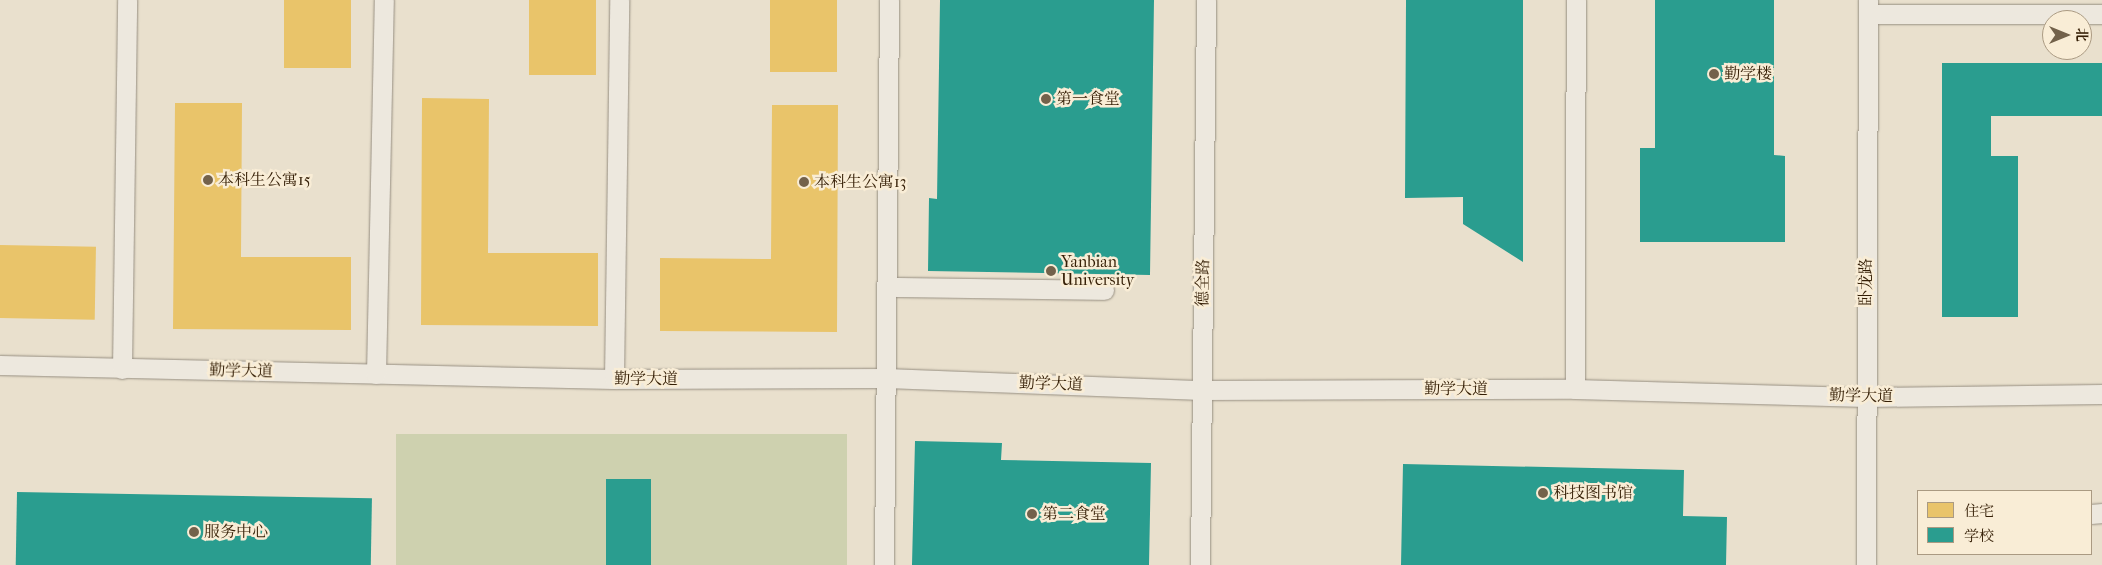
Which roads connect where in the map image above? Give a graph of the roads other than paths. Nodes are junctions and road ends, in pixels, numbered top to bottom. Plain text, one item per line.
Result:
1 (127, 0) edge
2 (384, 0) edge
3 (619, 0) edge
4 (890, 0) edge
5 (1206, 0) edge
6 (1576, 0) edge
7 (1868, 7) edge
8 (2102, 14) edge
9 (890, 288) junction
10 (1104, 290) dead end
11 (0, 365) edge
12 (122, 369) junction
13 (376, 374) junction
14 (886, 378) junction
15 (614, 379) junction
16 (1575, 389) junction
17 (1202, 390) junction
18 (2102, 394) edge
19 (1866, 397) junction
20 (884, 565) edge
21 (1200, 565) edge
22 (1866, 565) edge

1 - 12 lane
2 - 13 lane
3 - 15 lane
4 - 9 lane
5 - 17 lane, 德全路
6 - 16 lane
7 - 8 lane
7 - 19 lane, 卧龙路
9 - 10 lane
9 - 14 lane
11 - 12 lane, 勤学大道
12 - 13 lane, 勤学大道
13 - 15 lane, 勤学大道
14 - 15 lane, 勤学大道
14 - 17 lane, 勤学大道
14 - 20 lane
16 - 17 lane, 勤学大道
16 - 19 lane, 勤学大道
17 - 21 lane, 德全路
18 - 19 lane, 勤学大道
19 - 22 lane, 卧龙路

